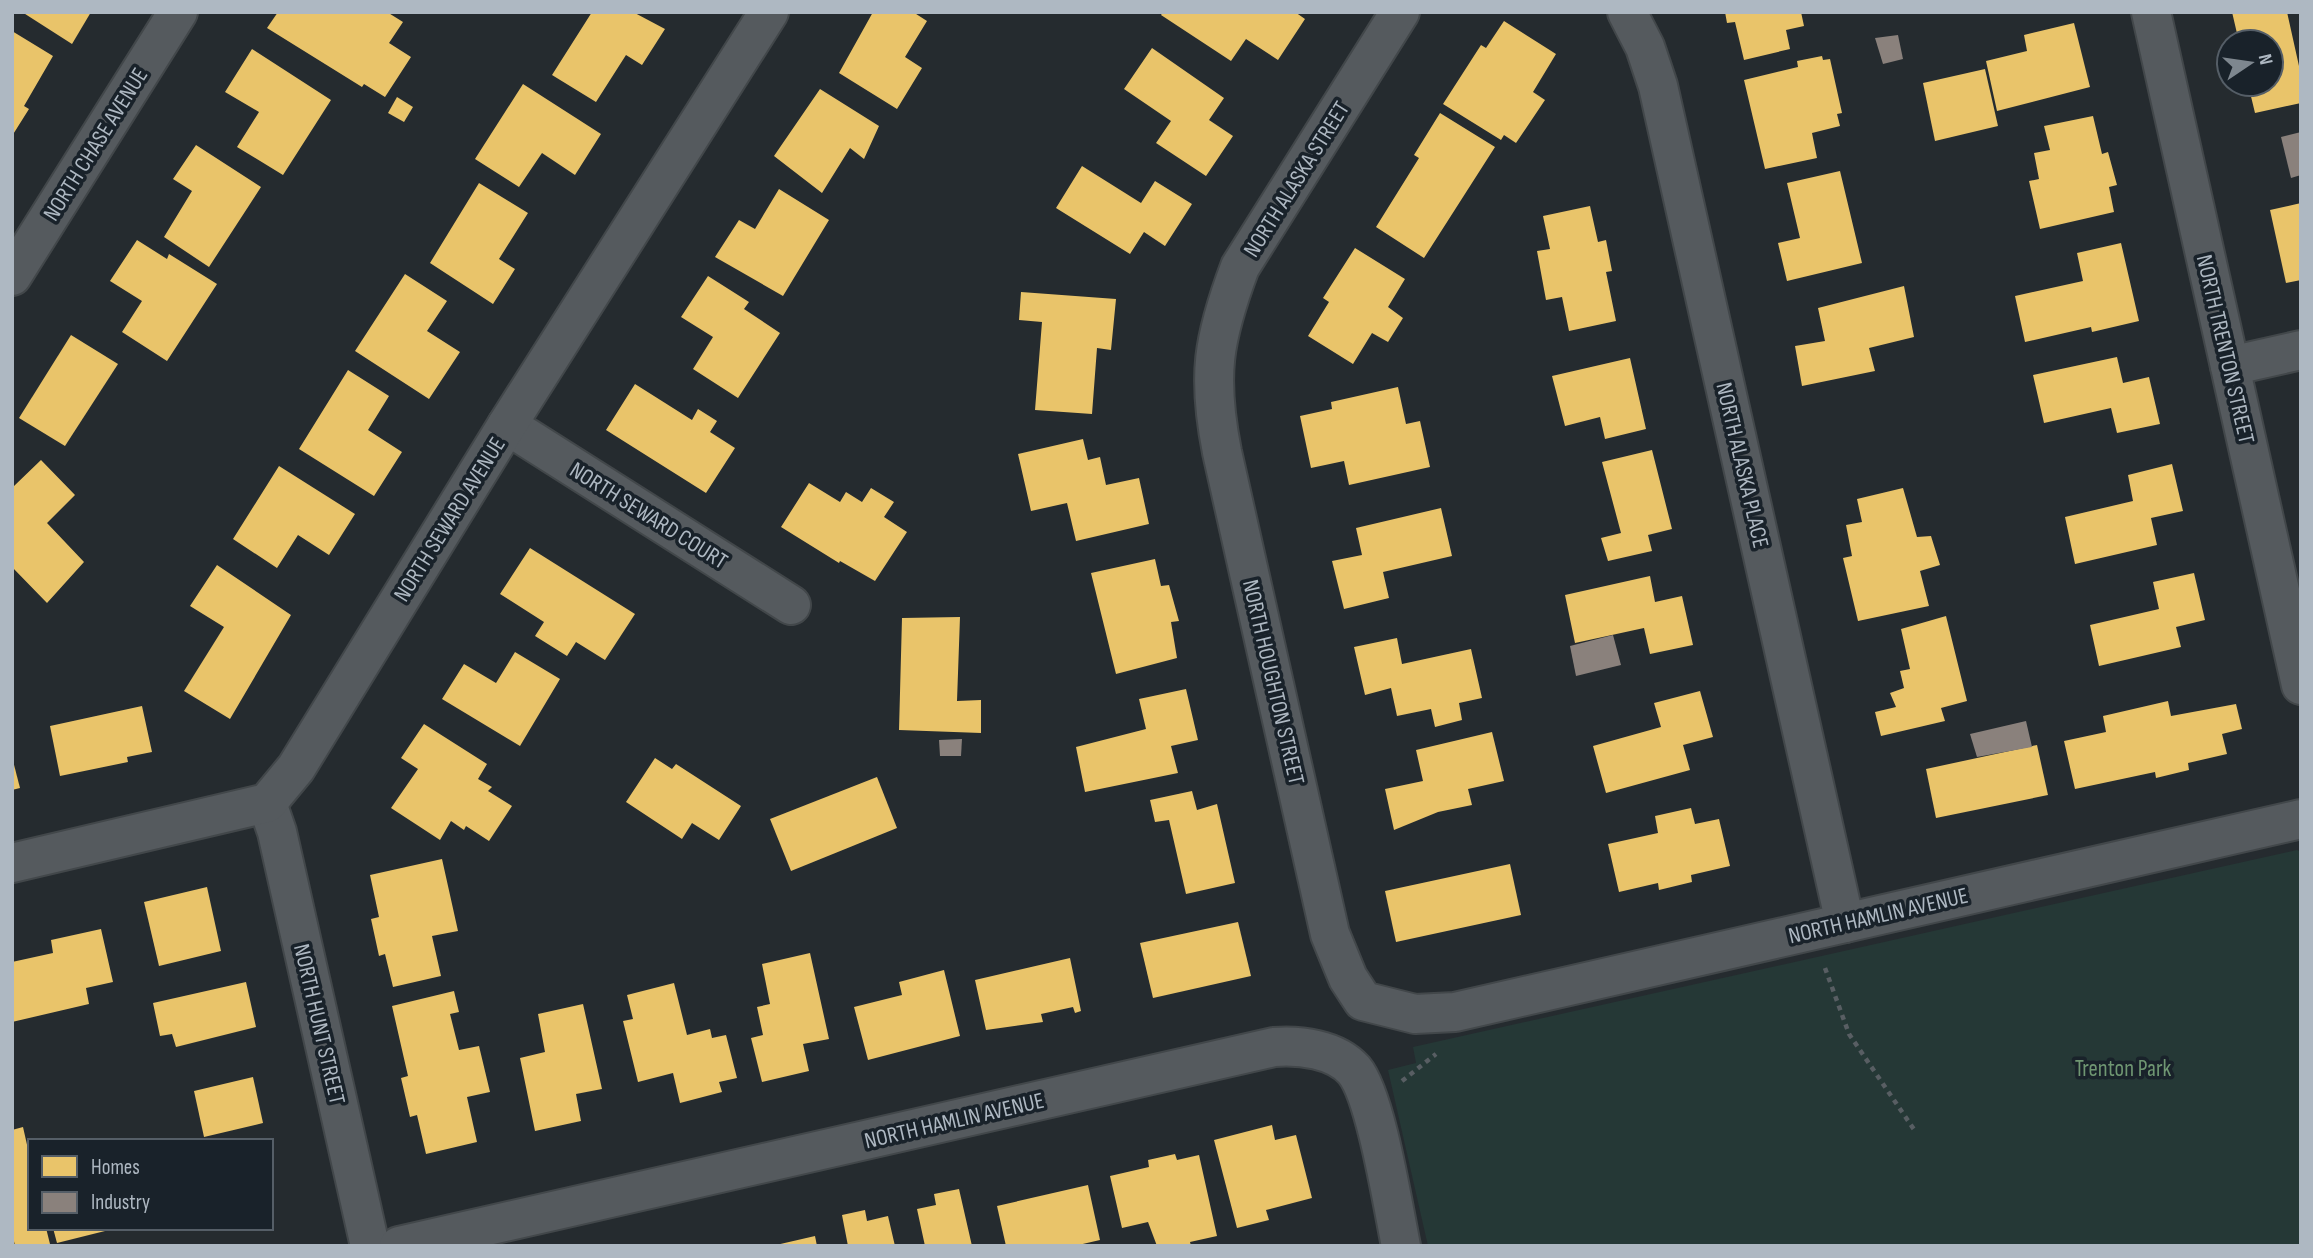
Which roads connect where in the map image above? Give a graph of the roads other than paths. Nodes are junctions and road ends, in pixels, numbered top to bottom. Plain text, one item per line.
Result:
1 (178, 12) edge
2 (769, 12) edge
3 (1400, 12) edge
4 (1627, 12) edge
5 (2151, 12) edge
6 (12, 276) edge
7 (2301, 350) edge
8 (1214, 355) joint
9 (2230, 366) junction
10 (507, 425) junction
11 (791, 605) dead end
12 (2301, 685) edge
13 (267, 803) junction
14 (2301, 819) edge
15 (12, 863) edge
16 (1831, 926) junction
17 (1363, 1001) joint
18 (370, 1246) edge
19 (399, 1246) edge
20 (1401, 1246) edge

1 - 6 street, NORTH CHASE AVENUE
2 - 10 street, NORTH SEWARD AVENUE
3 - 8 street, NORTH ALASKA STREET
4 - 16 street, NORTH ALASKA PLACE
5 - 9 street, NORTH TRENTON STREET
7 - 9 street
8 - 17 street, NORTH HOUGHTON STREET
9 - 12 street, NORTH TRENTON STREET
10 - 11 street, NORTH SEWARD COURT
10 - 13 street, NORTH SEWARD AVENUE
13 - 15 street
13 - 18 street, NORTH HUNT STREET
14 - 16 street, NORTH HAMLIN AVENUE
16 - 17 street, NORTH HAMLIN AVENUE
19 - 20 street, NORTH HAMLIN AVENUE

